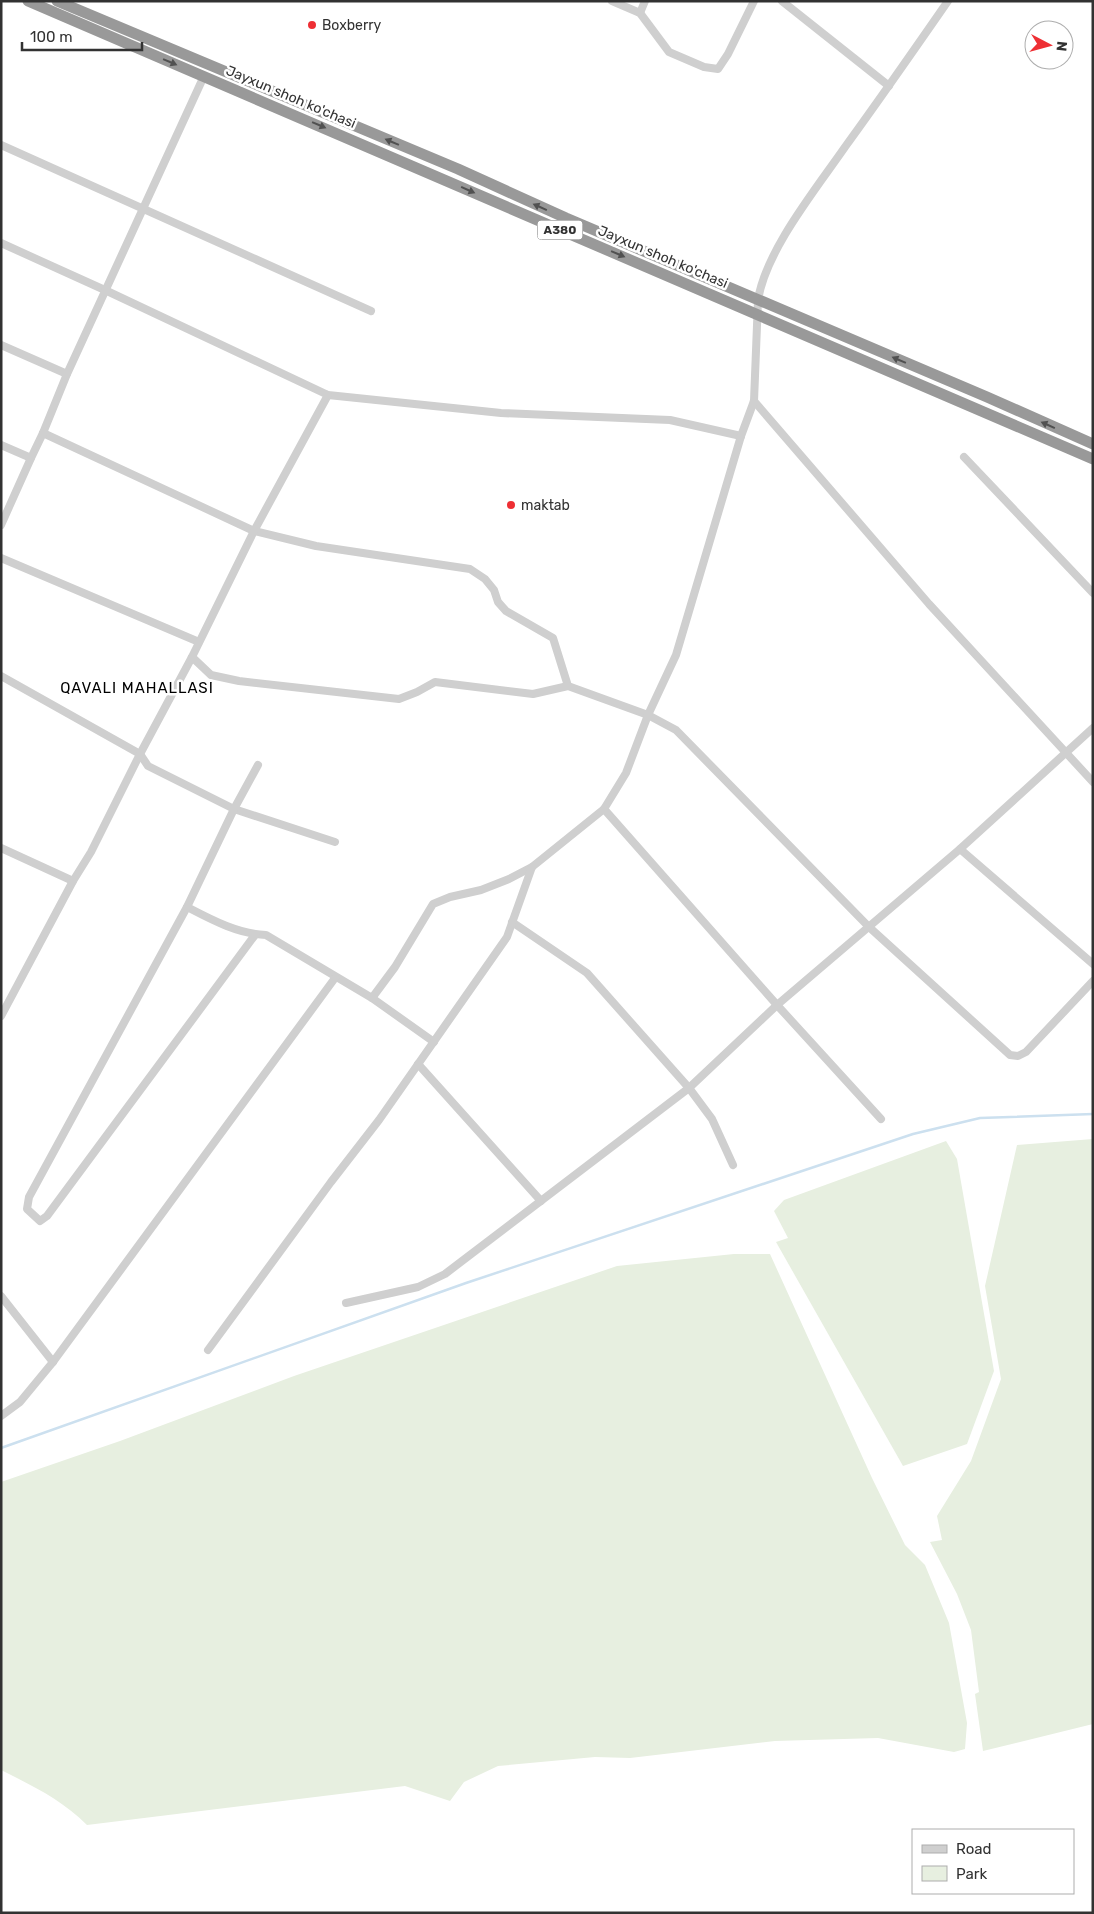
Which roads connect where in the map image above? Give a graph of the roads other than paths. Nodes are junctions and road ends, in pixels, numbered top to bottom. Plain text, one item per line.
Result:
1 (28, 1) edge
2 (57, 1) edge
3 (612, 1) edge
4 (645, 1) edge
5 (754, 1) edge
6 (782, 1) edge
7 (948, 1) edge
8 (78, 6) edge
9 (640, 13) junction
10 (204, 76) junction
11 (889, 86) junction
12 (1, 145) edge
13 (144, 209) junction
14 (1, 243) edge
15 (107, 291) junction
16 (758, 300) junction
17 (371, 310) dead end
18 (758, 314) junction
19 (1, 345) edge
20 (67, 374) junction
21 (328, 395) junction
22 (754, 401) junction
23 (43, 434) junction
24 (741, 436) junction
25 (1093, 444) edge
26 (1, 445) edge
27 (964, 457) dead end
28 (31, 458) junction
29 (1093, 459) edge
30 (1, 525) edge
31 (254, 532) junction
32 (1, 558) edge
33 (1093, 593) edge
34 (199, 642) junction
35 (192, 657) junction
36 (1, 676) edge
37 (568, 686) junction
38 (648, 715) junction
39 (1093, 728) edge
40 (1065, 752) junction
41 (140, 754) junction
42 (258, 764) dead end
43 (1093, 782) edge
44 (234, 808) junction
45 (604, 809) junction
46 (335, 842) dead end
47 (1, 848) edge
48 (960, 849) junction
49 (532, 867) junction
50 (73, 881) junction
51 (187, 908) junction
52 (512, 922) junction
53 (869, 927) junction
54 (255, 935) junction
55 (1093, 964) edge
56 (335, 978) junction
57 (1093, 981) edge
58 (372, 998) junction
59 (777, 1005) junction
60 (1, 1016) edge
61 (434, 1042) junction
62 (418, 1064) junction
63 (689, 1088) junction
64 (880, 1119) dead end
65 (733, 1164) dead end
66 (541, 1201) junction
67 (1, 1296) edge
68 (346, 1303) dead end
69 (208, 1350) dead end
70 (53, 1362) junction
71 (1, 1416) edge

1 -> 10 highway, Jayxun shoh ko'chasi / A380
2 - 8 highway, Jayxun shoh ko'chasi / A380
3 - 9 street
4 - 9 street
5 - 9 street
6 - 11 street
7 - 11 street
16 -> 8 highway, Jayxun shoh ko'chasi / A380
10 - 13 street
10 -> 18 highway, Jayxun shoh ko'chasi / A380
11 - 16 street
12 - 13 street
13 - 15 street
13 - 17 street
14 - 15 street
15 - 20 street
15 - 21 street
16 - 18 street
25 -> 16 highway, Jayxun shoh ko'chasi / A380
18 - 22 street
18 - 29 highway, Jayxun shoh ko'chasi / A380
19 - 20 street
20 - 23 street
21 - 24 street
21 - 31 street
22 - 24 street
22 - 40 street
23 - 28 street
23 - 31 street
24 - 38 street
26 - 28 street
27 - 33 street
28 - 30 street
31 - 34 street
31 - 37 street
32 - 34 street
34 - 35 street
35 - 37 street
35 - 41 street
36 - 41 street
37 - 38 street
38 - 45 street
38 - 53 street
39 - 40 street
40 - 43 street
40 - 48 street
41 - 44 street
41 - 50 street
42 - 44 street
44 - 46 street
44 - 51 street
45 - 49 street
45 - 59 street
47 - 50 street
48 - 53 street
48 - 55 street
49 - 52 street
49 - 58 street
50 - 60 street
51 - 54 street
51 - 54 street
52 - 61 street
52 - 63 street
53 - 57 street
53 - 59 street
54 - 56 street
56 - 58 street
56 - 70 street
58 - 61 street
59 - 63 street
59 - 64 street
61 - 62 street
62 - 66 street
62 - 69 street
63 - 65 street
63 - 66 street
66 - 68 street
67 - 70 street
70 - 71 street

